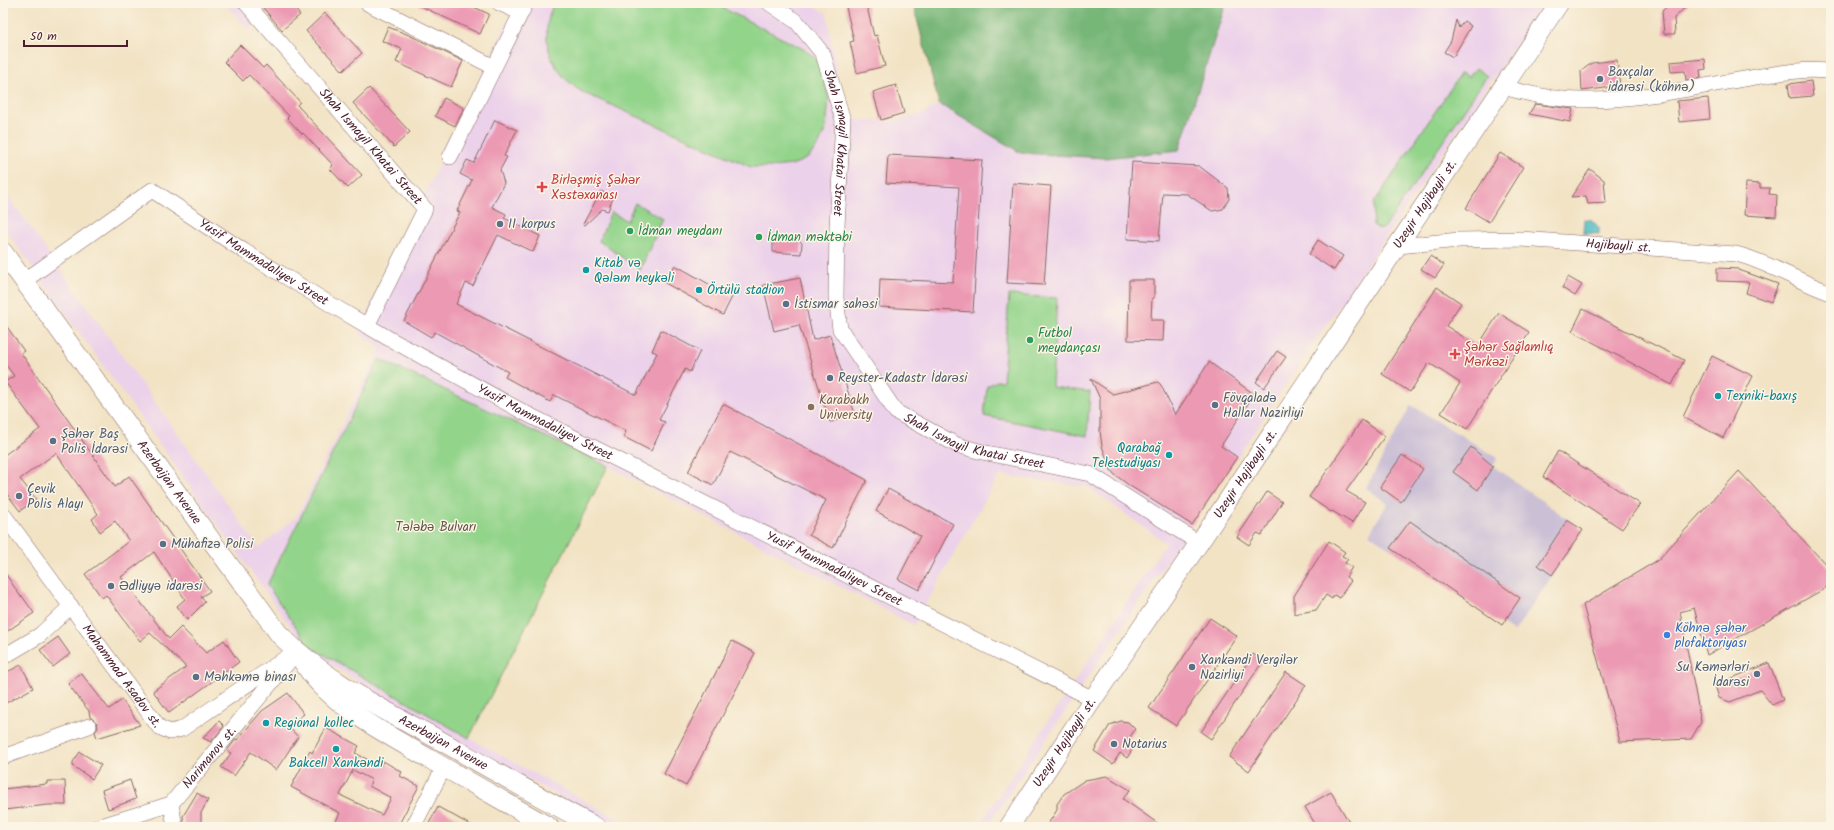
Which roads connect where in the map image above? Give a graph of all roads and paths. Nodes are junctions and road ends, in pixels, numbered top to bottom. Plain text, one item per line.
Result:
1 (246, 3) edge
2 (367, 3) edge
3 (499, 3) edge
4 (769, 3) edge
5 (1559, 3) edge
6 (523, 8) edge
7 (494, 67) junction
8 (1831, 72) edge
9 (1503, 87) junction
10 (450, 157) dead end
11 (1398, 246) junction
12 (3, 252) edge
13 (24, 281) junction
14 (1831, 293) edge
15 (367, 326) junction
16 (3, 514) edge
17 (1199, 544) junction
18 (72, 606) junction
19 (296, 651) junction
20 (3, 657) edge
21 (1093, 699) junction
22 (90, 726) dead end
23 (3, 757) edge
24 (444, 767) junction
25 (516, 783) junction
26 (505, 802) junction
27 (171, 804) junction
28 (98, 827) edge
29 (175, 827) edge
30 (412, 827) edge
31 (549, 827) edge
32 (596, 827) edge
33 (1009, 827) edge

1 - 15 street, Shah Ismayil Khatai Street
2 - 7 street
3 - 6 street
4 - 17 street, Shah Ismayil Khatai Street
5 - 9 main road, Uzeyir Hajibayli st.
6 - 7 street
7 - 10 street
8 - 9 street
9 - 11 main road, Uzeyir Hajibayli st.
11 - 14 street, Hajibayli st.
11 - 17 main road, Uzeyir Hajibayli st.
12 - 13 main road, Azerbaijan Avenue
13 - 15 street, Yusif Mammadaliyev Street
13 - 19 main road, Azerbaijan Avenue
15 - 21 street, Yusif Mammadaliyev Street
16 - 18 street, Mahammad Asadov st.
17 - 21 main road, Uzeyir Hajibayli st.
18 - 19 street, Mahammad Asadov st.
18 - 20 street
19 - 24 main road, Azerbaijan Avenue
19 - 25 main road, Azerbaijan Avenue
19 - 27 street, Narimanov st.
21 - 33 main road, Uzeyir Hajibayli st.
22 - 23 street
24 - 26 main road, Azerbaijan Avenue
24 - 30 street
25 - 26 main road
25 - 32 main road, Azerbaijan Avenue
26 - 31 main road, Azerbaijan Avenue
27 - 28 street
27 - 29 street

